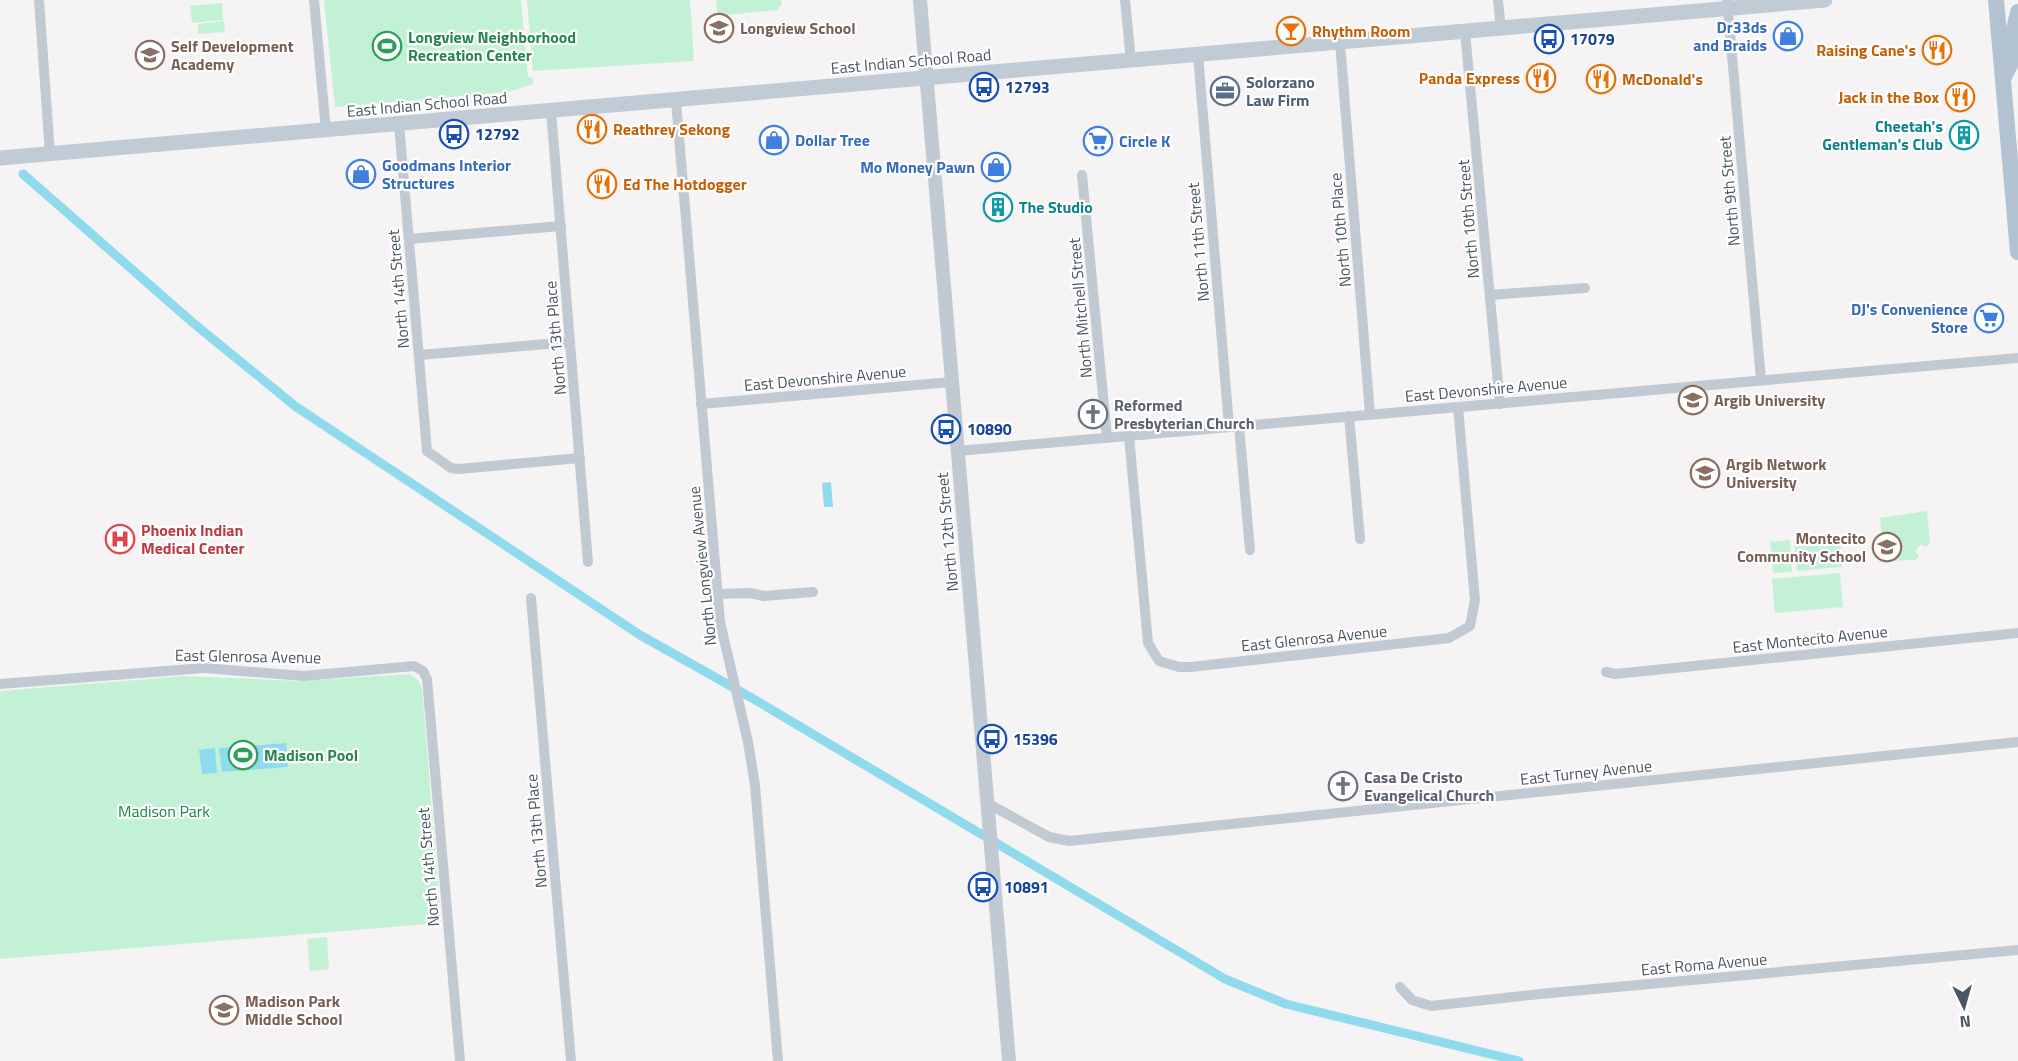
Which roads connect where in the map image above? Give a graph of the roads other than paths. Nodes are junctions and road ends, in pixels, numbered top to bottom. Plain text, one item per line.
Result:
1 (39, 0) edge
2 (314, 0) edge
3 (920, 0) edge
4 (1125, 0) edge
5 (1498, 0) edge
6 (1824, 0) edge
7 (1996, 0) edge
8 (1727, 4) edge
9 (2018, 12) edge
10 (1501, 29) junction
11 (1465, 32) junction
12 (1340, 43) junction
13 (1198, 54) junction
14 (1131, 61) junction
15 (927, 77) junction
16 (2004, 77) junction
17 (676, 101) junction
18 (551, 111) junction
19 (399, 124) junction
20 (326, 130) junction
21 (50, 154) junction
22 (0, 158) edge
23 (1083, 175) dead end
24 (561, 226) junction
25 (409, 239) junction
26 (2018, 252) edge
27 (1584, 288) dead end
28 (1490, 295) junction
29 (570, 342) junction
30 (419, 355) junction
31 (2018, 358) edge
32 (1761, 380) junction
33 (951, 382) junction
34 (701, 404) junction
35 (1500, 404) junction
36 (1458, 407) junction
37 (1370, 414) junction
38 (1349, 416) junction
39 (1234, 426) junction
40 (1129, 436) junction
41 (1107, 438) junction
42 (957, 451) junction
43 (580, 458) junction
44 (1360, 538) dead end
45 (1250, 550) dead end
46 (588, 562) dead end
47 (813, 592) dead end
48 (717, 594) junction
49 (531, 598) dead end
50 (2018, 633) edge
51 (423, 671) joint
52 (1606, 672) dead end
53 (0, 684) edge
54 (2018, 742) edge
55 (987, 803) junction
56 (2018, 950) edge
57 (1400, 987) dead end
58 (460, 1061) edge
59 (571, 1061) edge
60 (778, 1061) edge
61 (1009, 1061) edge

1 - 21 street
2 - 20 street
3 - 15 street, North 12th Street
4 - 14 street
5 - 10 street
6 - 8 main road, East Indian School Road
7 - 16 main road
8 - 10 main road, East Indian School Road
8 - 32 street, North 9th Street
9 - 16 main road
10 - 11 main road, East Indian School Road
11 - 12 main road, East Indian School Road
11 - 28 street, North 10th Street
12 - 13 main road, East Indian School Road
12 - 37 street, North 10th Place
13 - 14 main road, East Indian School Road
13 - 39 street, North 11th Street
14 - 15 main road, East Indian School Road
15 - 17 main road, East Indian School Road
15 - 33 street, North 12th Street
16 - 26 main road
17 - 18 main road, East Indian School Road
17 - 34 street, North Longview Avenue
18 - 19 main road, East Indian School Road
18 - 24 street, North 13th Place
19 - 20 main road, East Indian School Road
19 - 25 street, North 14th Street
20 - 21 main road, East Indian School Road
21 - 22 main road, East Indian School Road
23 - 41 street, North Mitchell Street
24 - 25 street
24 - 29 street, North 13th Place
25 - 30 street, North 14th Street
27 - 28 street
28 - 35 street, North 10th Street
29 - 30 street
29 - 43 street, North 13th Place
30 - 43 street, North 14th Street
31 - 32 street, East Devonshire Avenue
32 - 35 street, East Devonshire Avenue
33 - 34 street, East Devonshire Avenue
33 - 42 street, North 12th Street
34 - 48 street, North Longview Avenue
35 - 36 street, East Devonshire Avenue
36 - 37 street, East Devonshire Avenue
36 - 40 street, East Glenrosa Avenue
37 - 38 street, East Devonshire Avenue
38 - 39 street, East Devonshire Avenue
38 - 44 street
39 - 40 street, East Devonshire Avenue
39 - 45 street, North 11th Street
40 - 41 street, East Devonshire Avenue
41 - 42 street, East Devonshire Avenue
42 - 55 street, North 12th Street
43 - 46 street, North 13th Place
47 - 48 street
48 - 60 street, North Longview Avenue
49 - 59 street, North 13th Place
50 - 52 street, East Montecito Avenue
51 - 53 street, East Glenrosa Avenue
51 - 58 street, North 14th Street
54 - 55 street, East Turney Avenue
55 - 61 street, North 12th Street
56 - 57 street, East Roma Avenue

